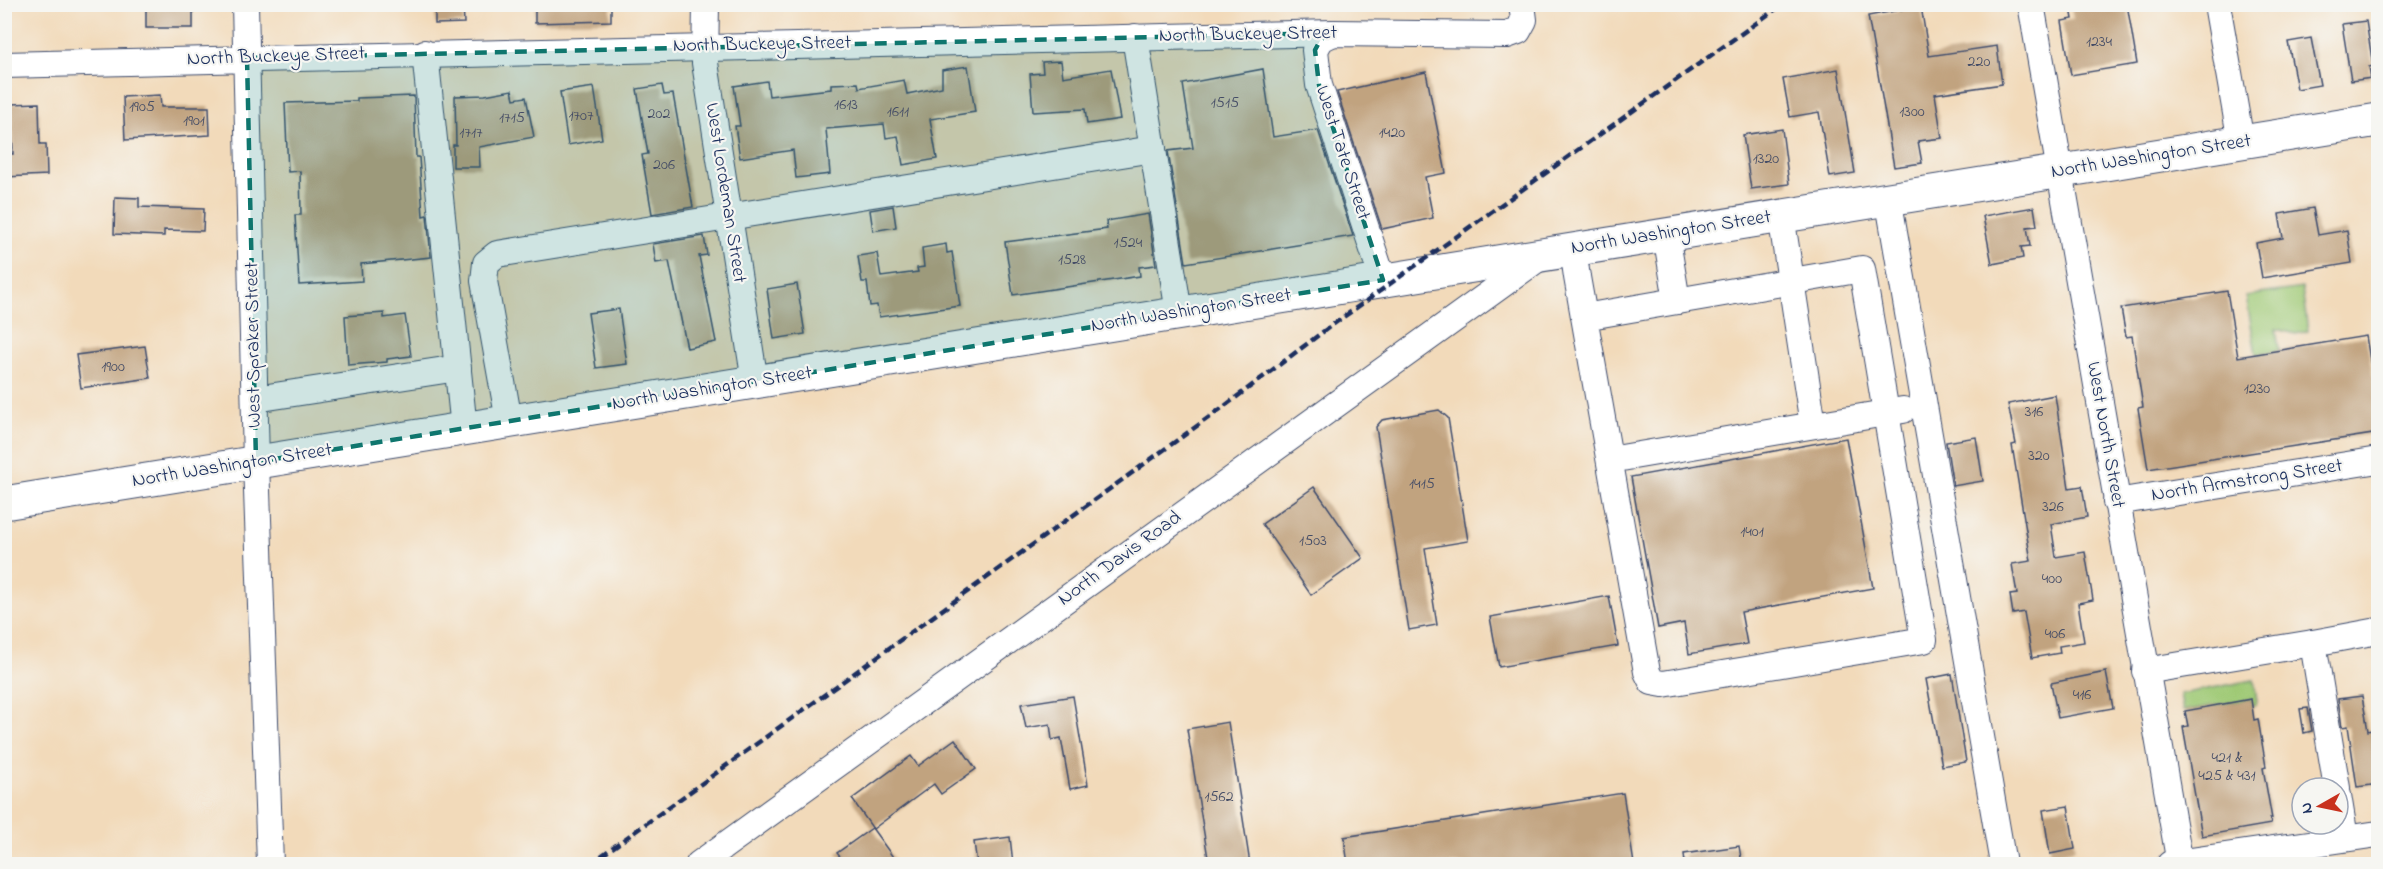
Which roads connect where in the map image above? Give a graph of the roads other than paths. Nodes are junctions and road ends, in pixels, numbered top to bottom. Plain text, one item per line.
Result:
1 (245, 4) edge
2 (706, 4) edge
3 (1522, 4) edge
4 (2031, 4) edge
5 (2217, 4) edge
6 (1333, 33) junction
7 (1135, 37) junction
8 (707, 46) junction
9 (425, 53) junction
10 (247, 58) junction
11 (4, 65) edge
12 (2379, 120) edge
13 (2241, 142) junction
14 (1153, 149) junction
15 (2060, 171) junction
16 (1888, 197) junction
17 (729, 215) junction
18 (1781, 215) junction
19 (1666, 234) junction
20 (1558, 252) junction
21 (1899, 263) junction
22 (1862, 268) junction
23 (1383, 280) junction
24 (1790, 281) junction
25 (1677, 301) junction
26 (1179, 313) junction
27 (1584, 317) junction
28 (458, 368) junction
29 (754, 382) junction
30 (255, 399) junction
31 (1923, 407) junction
32 (1886, 413) junction
33 (509, 421) junction
34 (1813, 425) junction
35 (464, 429) junction
36 (1610, 460) junction
37 (2379, 460) edge
38 (256, 462) junction
39 (4, 502) edge
40 (2116, 502) junction
41 (2379, 631) edge
42 (1962, 634) junction
43 (1924, 640) junction
44 (2313, 643) junction
45 (2145, 671) junction
46 (2335, 776) edge
47 (2379, 834) edge
48 (2345, 838) joint
49 (270, 864) edge
50 (699, 864) edge
51 (2003, 864) edge
52 (2176, 864) edge

1 - 10 street, West Spraker Street
2 - 8 street, West Lordeman Street
3 - 6 street, North Buckeye Street
4 - 15 street, West North Street
5 - 13 street
6 - 7 street, North Buckeye Street
6 - 23 street, West Tate Street
7 - 8 street, North Buckeye Street
7 - 14 street
8 - 9 street, North Buckeye Street
8 - 17 street, West Lordeman Street
9 - 10 street, North Buckeye Street
9 - 28 street
10 - 11 street, North Buckeye Street
10 - 30 street, West Spraker Street
12 - 13 main road, North Washington Street
13 - 15 main road, North Washington Street
14 - 17 street
14 - 26 street
15 - 16 main road, North Washington Street
15 - 40 street, West North Street
16 - 18 main road, North Washington Street
16 - 21 street
17 - 29 street, West Lordeman Street
17 - 33 street
18 - 19 main road, North Washington Street
18 - 24 street
19 - 20 main road, North Washington Street
19 - 25 street
20 - 23 main road, North Washington Street
20 - 27 street
20 - 50 street, North Davis Road
21 - 22 street
21 - 31 street
22 - 24 street
22 - 32 street
23 - 26 main road, North Washington Street
24 - 25 street
24 - 34 street
25 - 27 street
26 - 29 main road, North Washington Street
27 - 36 street
28 - 30 street
28 - 35 street
29 - 33 main road, North Washington Street
30 - 38 street, West Spraker Street
31 - 32 street
31 - 42 street
32 - 34 street
32 - 43 street
33 - 35 main road, North Washington Street
34 - 36 street
35 - 38 main road, North Washington Street
36 - 43 street
37 - 40 street, North Armstrong Street
38 - 39 main road, North Washington Street
38 - 49 street, West Spraker Street
40 - 45 street, West North Street
41 - 44 street
42 - 43 street
42 - 51 street
44 - 45 street
44 - 46 street
45 - 52 street, West North Street
47 - 48 street
48 - 52 street

